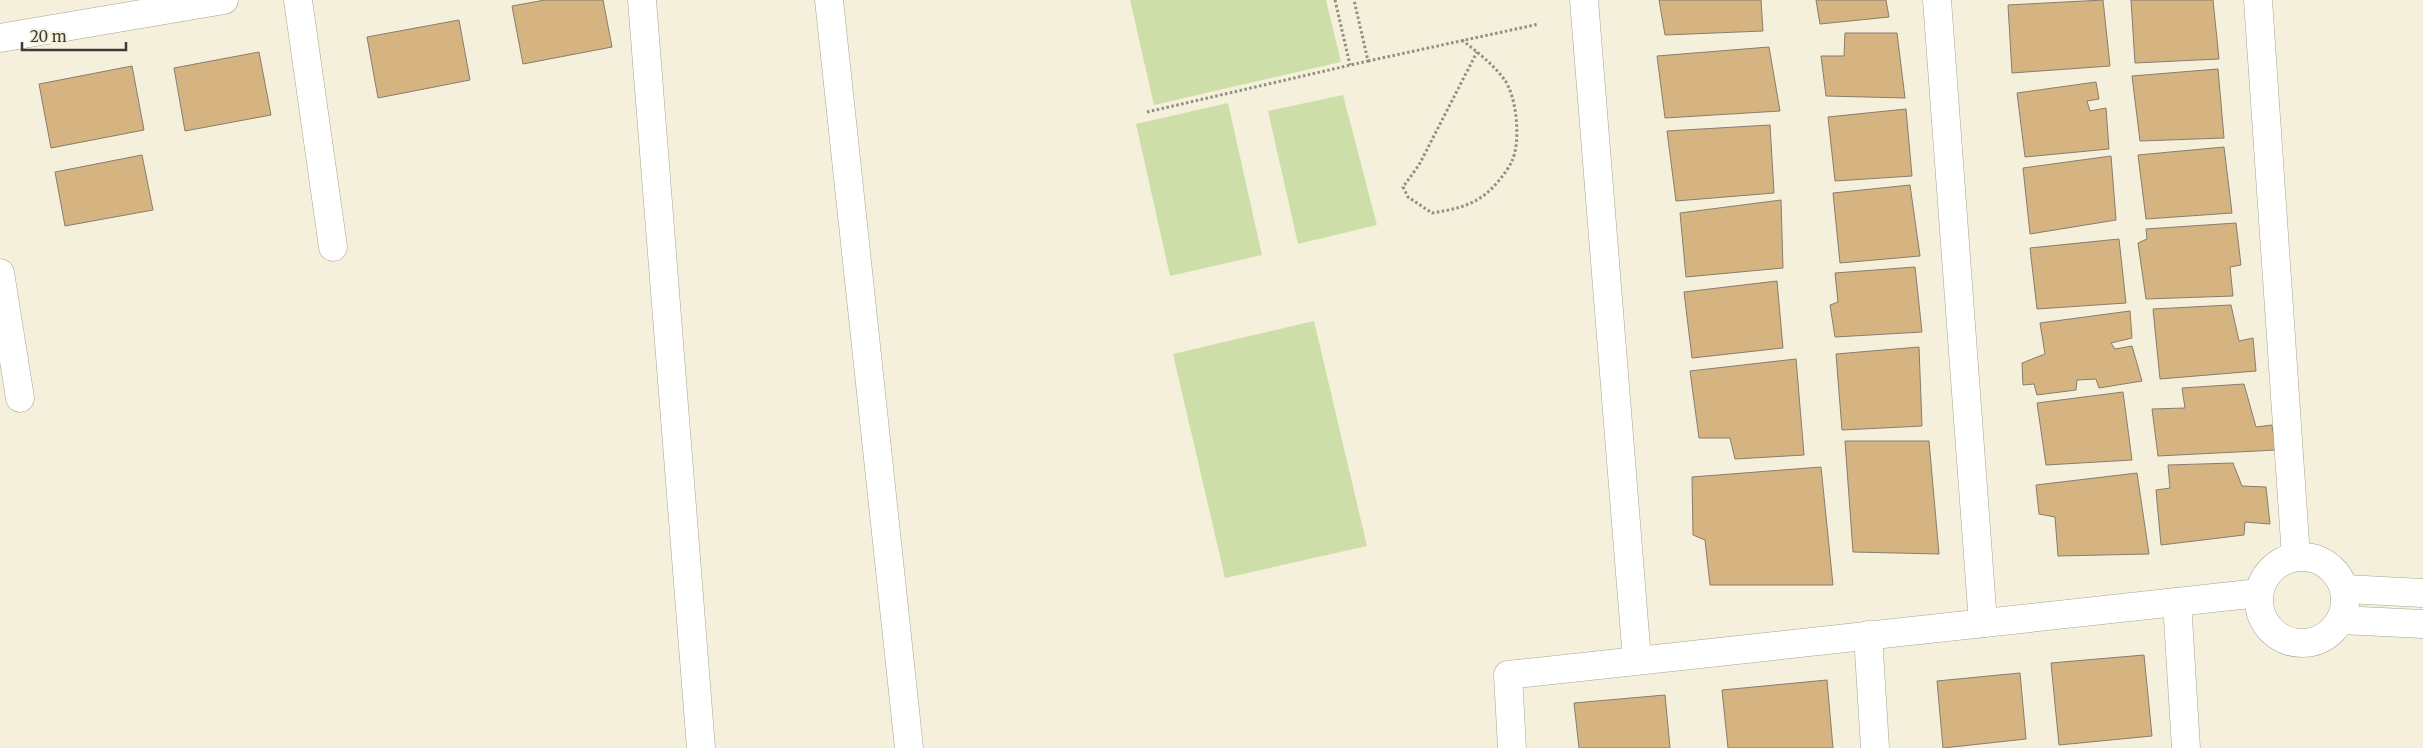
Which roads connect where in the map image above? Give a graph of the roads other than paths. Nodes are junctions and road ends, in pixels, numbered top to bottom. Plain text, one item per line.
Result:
1 (224, 0) edge
2 (298, 0) edge
3 (642, 0) edge
4 (829, 0) edge
5 (1584, 0) edge
6 (1937, 0) edge
7 (2258, 0) edge
8 (0, 38) edge
9 (333, 247) dead end
10 (0, 273) edge
11 (20, 398) dead end
12 (2296, 557) junction
13 (2345, 590) junction
14 (2259, 593) junction
15 (2423, 593) edge
16 (2177, 602) junction
17 (2340, 620) junction
18 (1983, 623) junction
19 (2423, 624) edge
20 (1868, 635) junction
21 (1636, 660) junction
22 (701, 748) edge
23 (910, 748) edge
24 (1512, 748) edge
25 (1875, 748) edge
26 (2186, 748) edge

1 - 8 street
2 - 9 street
3 - 22 street
4 - 23 street
5 - 21 street
6 - 18 street
7 - 12 street
10 - 11 street
12 - 13 street
12 - 14 street
13 - 15 street
13 - 17 street
14 - 16 street
14 - 17 street
16 - 18 street
16 - 26 street
17 - 19 street
18 - 20 street
20 - 21 street
20 - 25 street
21 - 24 street

